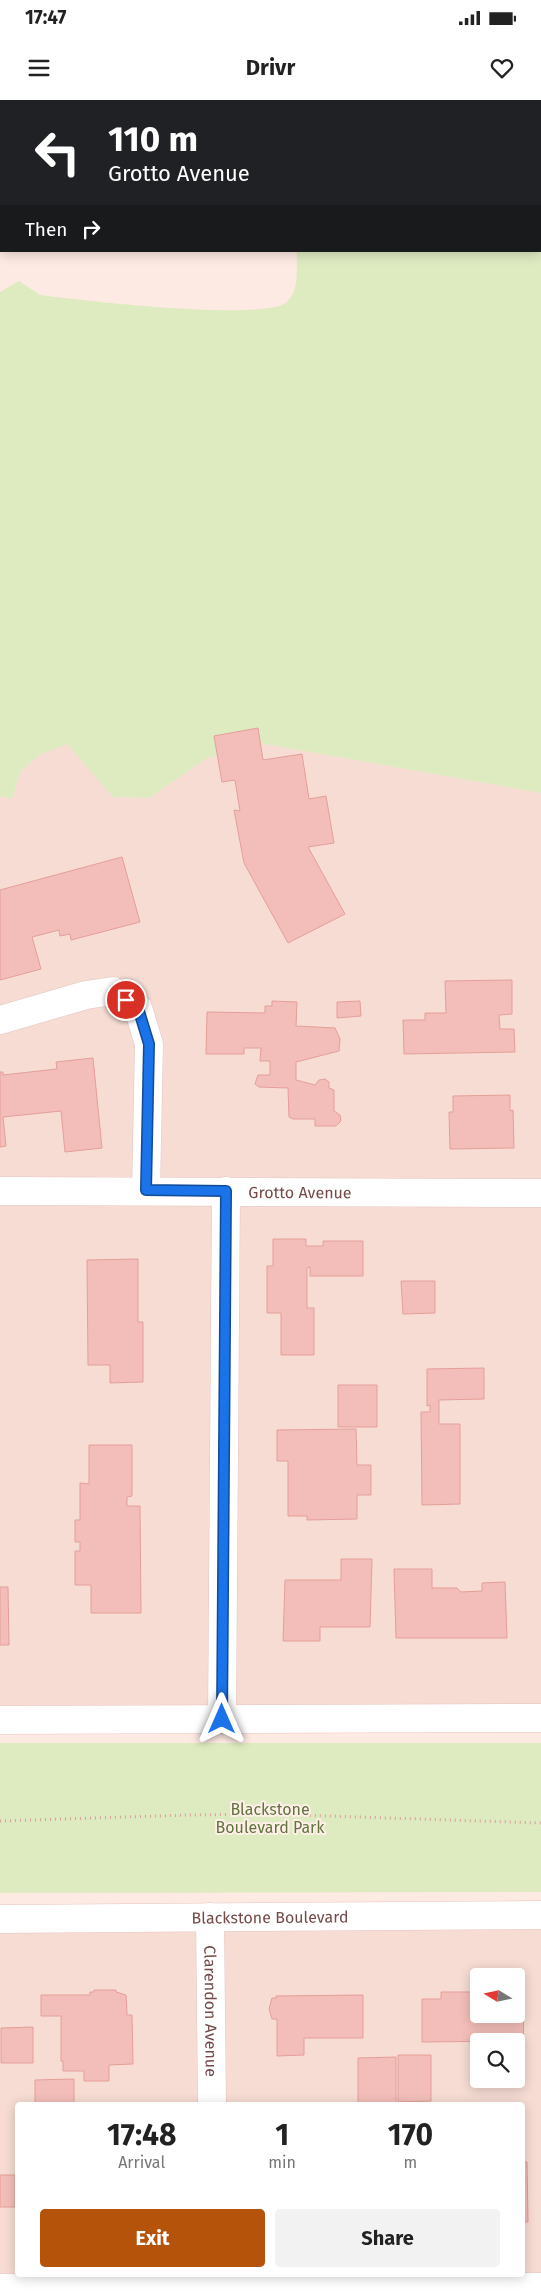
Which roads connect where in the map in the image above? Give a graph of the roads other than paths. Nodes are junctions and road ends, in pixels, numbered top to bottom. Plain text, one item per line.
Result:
1 (0, 1020) edge
2 (146, 1190) junction
3 (0, 1191) edge
4 (226, 1191) junction
5 (541, 1193) edge
6 (541, 1718) edge
7 (222, 1719) junction
8 (0, 1720) edge
9 (541, 1915) edge
10 (210, 1917) junction
11 (0, 1919) edge
12 (212, 2102) edge
13 (212, 2286) edge
14 (541, 2287) edge
15 (0, 2288) edge

1 - 2 street
2 - 3 street, Grotto Avenue
2 - 4 street, Grotto Avenue
4 - 5 street, Grotto Avenue
4 - 7 street
6 - 7 street
7 - 8 street
9 - 10 street, Blackstone Boulevard
10 - 11 street, Blackstone Boulevard
10 - 12 street, Clarendon Avenue
13 - 14 street
13 - 15 street

